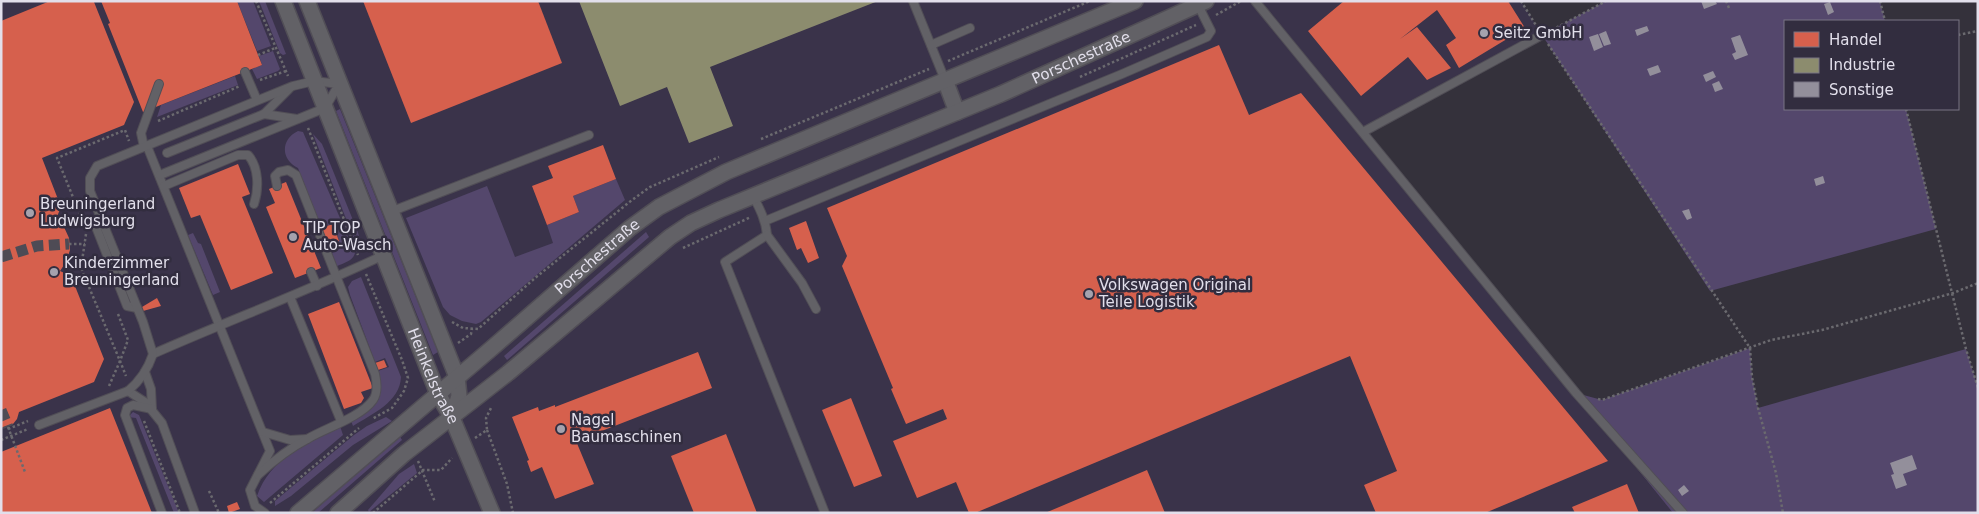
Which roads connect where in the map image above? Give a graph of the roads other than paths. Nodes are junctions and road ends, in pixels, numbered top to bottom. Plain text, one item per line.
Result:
1 (283, 1) edge
2 (307, 1) edge
3 (913, 1) edge
4 (1136, 1) edge
5 (1255, 1) edge
6 (1202, 3) edge
7 (970, 28) dead end
8 (1542, 35) road end
9 (931, 45) junction
10 (244, 72) dead end
11 (945, 80) junction
12 (314, 81) junction
13 (159, 84) dead end
14 (340, 84) junction
15 (292, 86) junction
16 (256, 100) junction
17 (325, 108) junction
18 (957, 112) junction
19 (264, 114) junction
20 (298, 119) junction
21 (1363, 132) junction
22 (588, 135) dead end
23 (146, 146) junction
24 (167, 153) dead end
25 (160, 175) junction
26 (164, 186) junction
27 (277, 186) dead end
28 (754, 196) junction
29 (254, 204) dead end
30 (390, 212) junction
31 (765, 221) junction
32 (767, 235) junction
33 (384, 255) junction
34 (311, 272) dead end
35 (337, 277) junction
36 (317, 286) junction
37 (290, 297) junction
38 (816, 309) dead end
39 (218, 325) junction
40 (153, 354) junction
41 (145, 372) junction
42 (457, 377) junction
43 (130, 389) junction
44 (438, 394) junction
45 (152, 409) junction
46 (452, 418) junction
47 (37, 421) road end
48 (341, 421) junction
49 (262, 432) junction
50 (307, 439) junction
51 (258, 475) junction
52 (162, 513) edge
53 (196, 513) edge
54 (265, 513) edge
55 (298, 513) edge
56 (338, 513) edge
57 (492, 513) edge
58 (825, 513) edge
59 (1683, 513) edge

1 - 12 street, Heinkelstraße
2 - 14 street, Heinkelstraße
3 - 9 lane
4 - 11 street, Porschestraße
5 - 21 lane
6 - 18 street, Porschestraße
6 - 31 lane
7 - 9 lane
8 - 21 lane
9 - 11 lane
10 - 16 lane
11 - 18 street
11 - 42 street, Porschestraße
12 - 14 lane
12 - 15 lane
12 - 17 street, Heinkelstraße
13 - 23 lane
14 - 17 lane
14 - 30 street, Heinkelstraße
15 - 16 lane
15 - 19 lane
16 - 23 lane
17 - 20 lane
17 - 33 street, Heinkelstraße
18 - 28 street, Porschestraße
19 - 20 lane
19 - 24 lane
20 - 25 lane
21 - 59 lane
22 - 30 lane
23 - 25 lane
23 - 40 lane
25 - 26 lane
26 - 29 lane
26 - 39 lane
27 - 35 lane
28 - 31 lane
28 - 46 street, Porschestraße
30 - 42 street, Heinkelstraße
31 - 32 lane
32 - 38 lane
32 - 58 lane
33 - 35 lane
33 - 44 street, Heinkelstraße
34 - 36 lane
35 - 36 lane
35 - 48 lane
36 - 37 lane
37 - 39 lane
37 - 48 lane
39 - 40 lane
39 - 49 lane
40 - 41 lane
41 - 43 lane
41 - 45 lane
42 - 44 street, Porschestraße
42 - 46 street, Heinkelstraße
43 - 45 lane
43 - 47 lane
44 - 46 street, Heinkelstraße
44 - 55 street, Porschestraße
45 - 52 lane
45 - 53 lane
46 - 56 street, Porschestraße
46 - 57 street
48 - 50 lane
49 - 50 lane
49 - 51 lane
50 - 51 lane
51 - 54 lane

